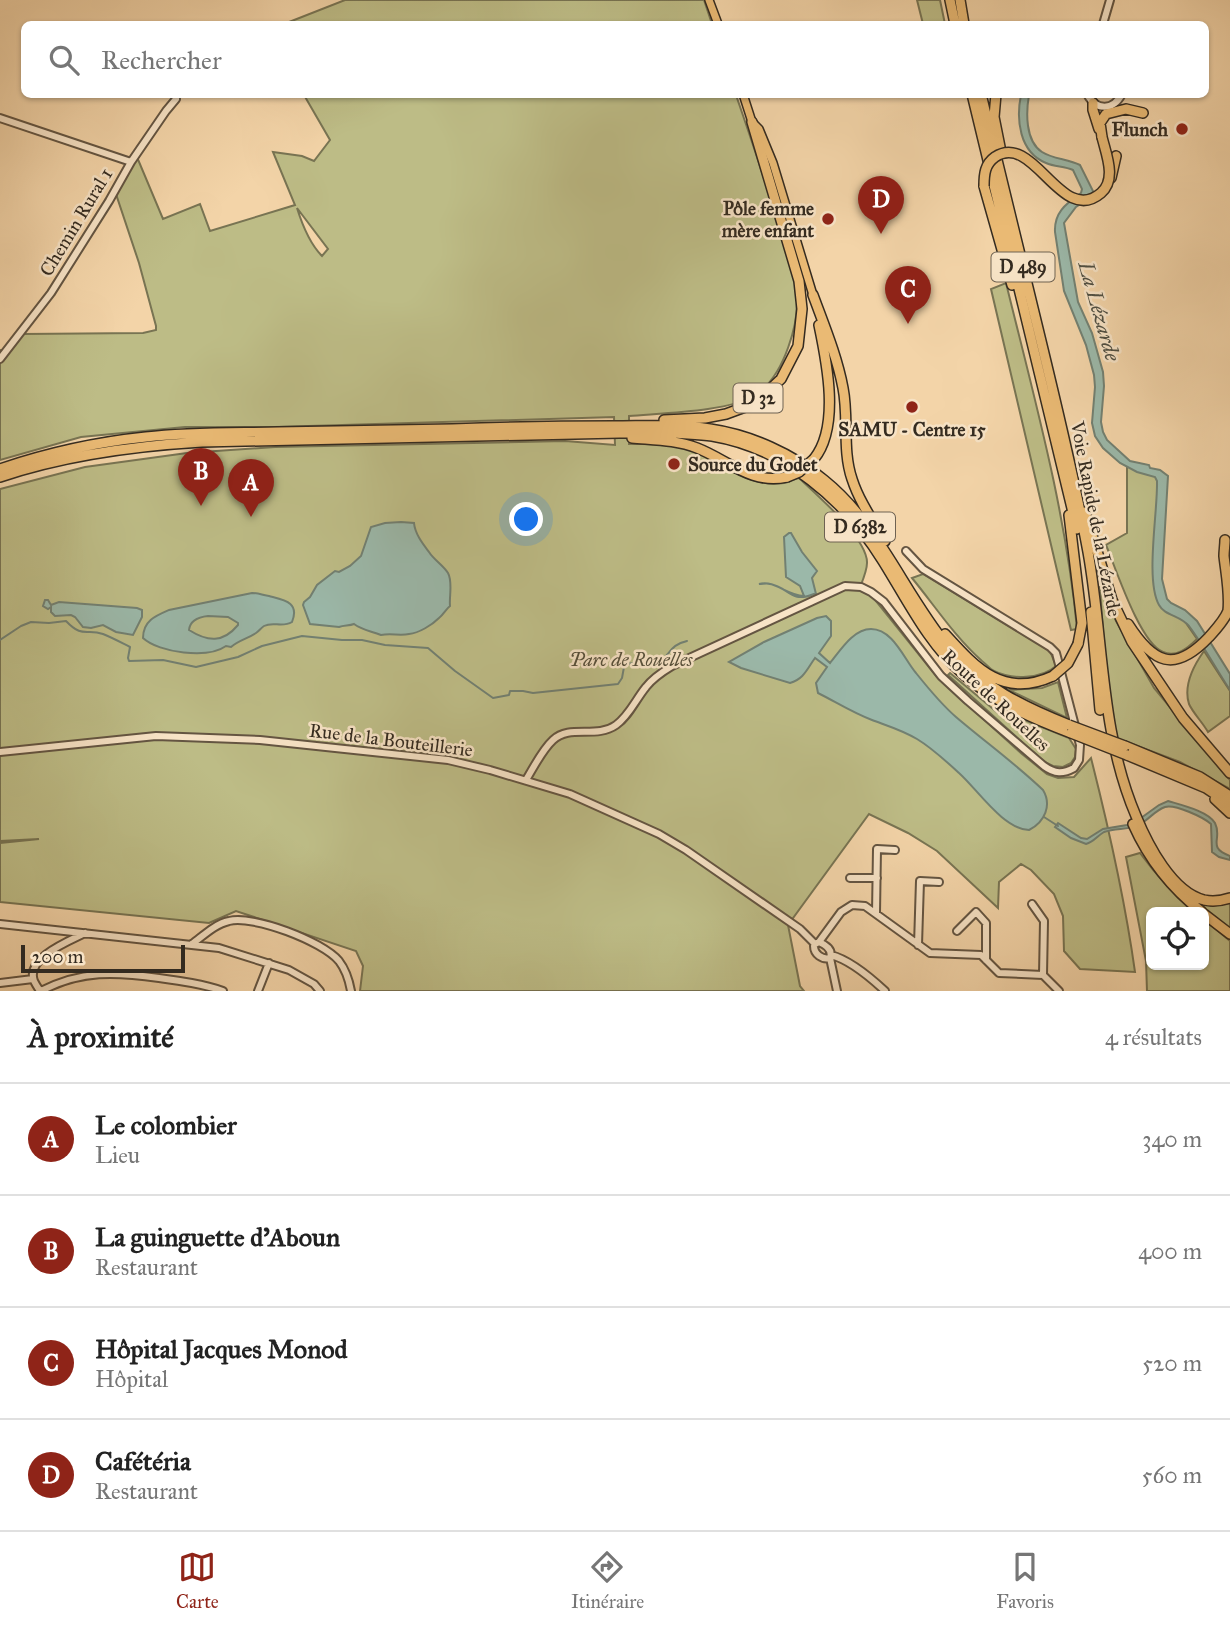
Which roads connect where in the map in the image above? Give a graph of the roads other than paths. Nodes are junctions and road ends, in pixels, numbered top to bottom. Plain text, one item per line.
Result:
1 (709, 0) edge
2 (950, 0) edge
3 (960, 0) edge
4 (1110, 0) edge
5 (717, 21) edge
6 (955, 21) edge
7 (964, 21) edge
8 (1104, 21) edge
9 (744, 98) edge
10 (973, 98) edge
11 (982, 98) edge
12 (996, 98) edge
13 (1089, 98) edge
14 (1119, 98) edge
15 (176, 99) dead end
16 (1093, 107) junction
17 (1143, 113) dead end
18 (0, 118) edge
19 (752, 122) junction
20 (1102, 136) junction
21 (1116, 156) dead end
22 (131, 162) junction
23 (1109, 181) junction
24 (1021, 259) junction
25 (813, 295) junction
26 (1028, 327) junction
27 (0, 359) edge
28 (587, 430) junction
29 (1065, 440) junction
30 (0, 469) edge
31 (0, 477) edge
32 (1067, 489) junction
33 (1224, 540) dead end
34 (906, 551) dead end
35 (1097, 557) junction
36 (922, 610) junction
37 (1070, 729) junction
38 (1126, 751) junction
39 (0, 752) edge
40 (1230, 772) edge
41 (1175, 774) junction
42 (526, 780) junction
43 (1230, 796) edge
44 (1230, 804) edge
45 (1230, 813) edge
46 (895, 850) dead end
47 (850, 878) dead end
48 (877, 878) junction
49 (939, 882) dead end
50 (1230, 898) edge
51 (1031, 904) dead end
52 (1196, 907) edge
53 (876, 914) junction
54 (1209, 918) edge
55 (0, 924) edge
56 (957, 931) dead end
57 (85, 933) junction
58 (1230, 934) edge
59 (817, 943) junction
60 (192, 944) junction
61 (918, 945) junction
62 (830, 957) junction
63 (986, 960) junction
64 (269, 963) junction
65 (1043, 975) junction
66 (33, 979) junction
67 (0, 983) edge
68 (41, 991) edge
69 (223, 991) edge
70 (258, 991) edge
71 (320, 991) edge
72 (351, 991) edge
73 (837, 991) edge
74 (885, 991) edge
75 (1059, 991) edge

1 - 5 main road
2 - 6 highway
3 - 7 highway
4 - 8 street
9 - 19 main road, D 32
10 - 26 highway, Voie Rapide de la Lézarde / D 489
11 - 24 highway, Voie Rapide de la Lézarde / D 489
12 - 24 highway
13 - 16 street
14 - 16 street
15 - 22 street, Chemin Rural 1
16 - 20 highway
17 - 20 highway
18 - 22 street
19 - 25 main road, D 32
19 - 28 highway, D 32
20 - 23 highway, bridge
21 - 23 highway, bridge
22 - 27 street, Chemin Rural 1
23 - 26 highway, bridge
24 - 29 highway, Voie Rapide de la Lézarde / D 489
25 - 28 highway, D 32, bridge
25 - 36 highway
26 - 32 highway, Voie Rapide de la Lézarde / D 489
28 - 30 highway, D 6382
28 - 31 highway, D 6382
28 - 36 highway, D 6382
28 - 37 highway, D 6382
29 - 35 highway, D 489
29 - 50 highway, Voie Rapide de la Lézarde / D 489
32 - 36 highway, bridge
32 - 52 highway, Voie Rapide de la Lézarde / D 489
33 - 35 highway
34 - 42 street, Route de Rouelles
35 - 40 highway, D 489
36 - 37 highway, D 6382
37 - 38 highway, D 6382, bridge
38 - 41 highway, D 6382
38 - 43 highway, D 6382
39 - 42 street, Rue de la Bouteillerie
41 - 44 highway, D 6382
41 - 45 highway
42 - 59 street, Rue de la Bouteillerie
46 - 48 street
47 - 48 street
48 - 53 street
49 - 61 street
51 - 65 street
53 - 59 street
53 - 61 street
54 - 58 highway, Voie Rapide de la Lézarde / D 489
55 - 57 street
56 - 63 street
57 - 60 street
57 - 66 street
59 - 62 street
59 - 62 street
60 - 64 street
60 - 72 street
61 - 63 street
62 - 73 street
62 - 74 street
63 - 65 street
64 - 70 street
64 - 71 street
65 - 75 street
66 - 67 street
66 - 68 street
68 - 69 street

